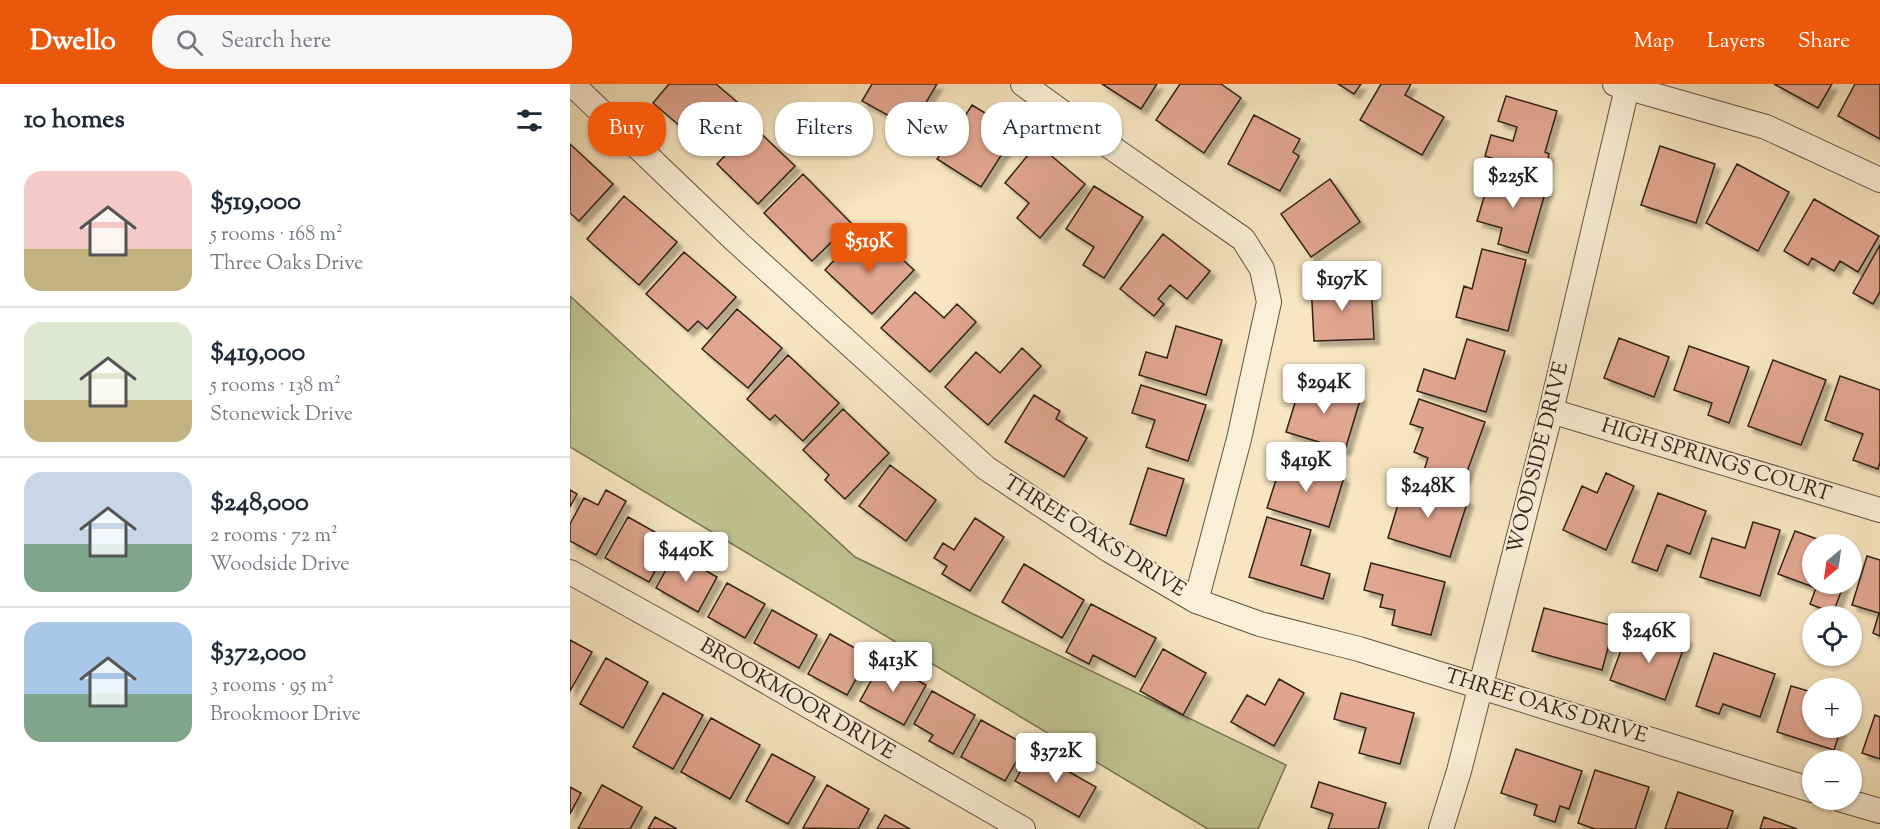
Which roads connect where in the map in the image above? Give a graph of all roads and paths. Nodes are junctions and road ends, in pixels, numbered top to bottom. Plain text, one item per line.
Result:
1 (572, 84) edge
2 (1023, 84) edge
3 (1624, 85) edge
4 (1880, 180) edge
5 (1551, 411) junction
6 (1880, 510) edge
7 (570, 572) edge
8 (1196, 601) junction
9 (1481, 687) junction
10 (1802, 787) edge
11 (1862, 806) edge
12 (1880, 811) edge
13 (1023, 829) edge
14 (1441, 829) edge

1 - 8 street, THREE OAKS DRIVE
2 - 8 street
3 - 4 street
3 - 5 street, WOODSIDE DRIVE
5 - 6 street, HIGH SPRINGS COURT
5 - 9 street, WOODSIDE DRIVE
7 - 13 street, BROOKMOOR DRIVE
8 - 9 street, THREE OAKS DRIVE
9 - 10 street, THREE OAKS DRIVE
9 - 14 street, WOODSIDE DRIVE
11 - 12 street

